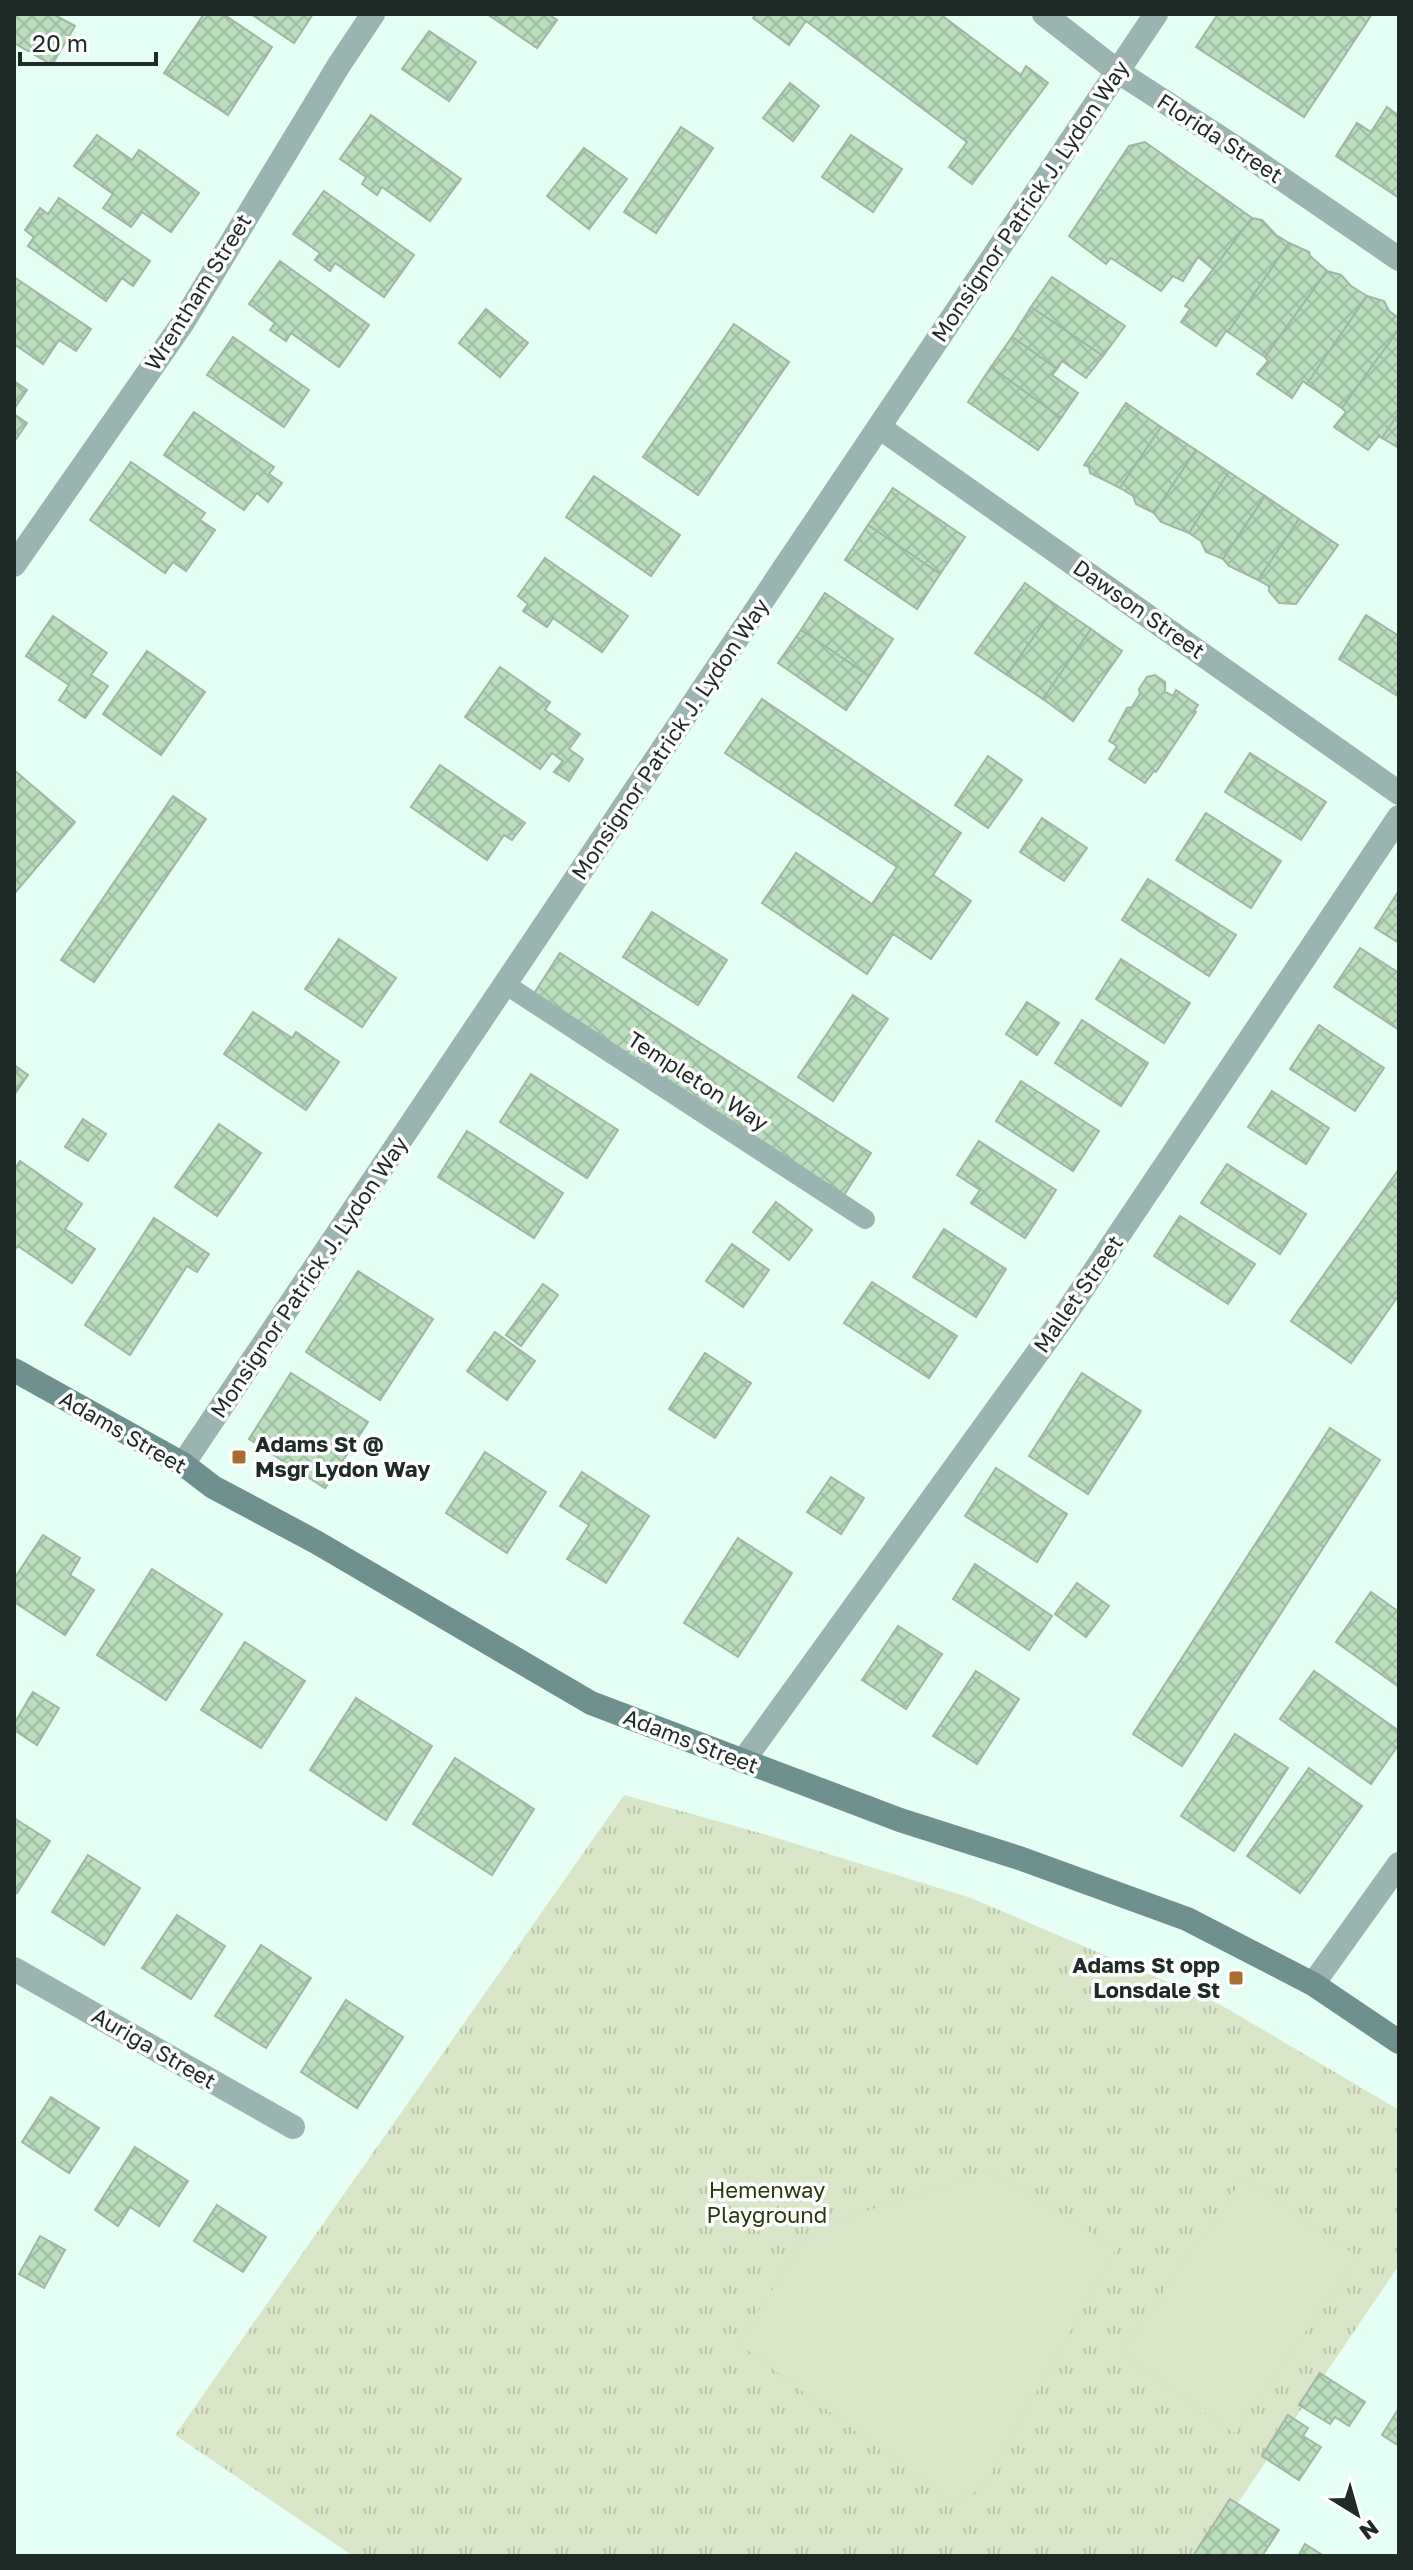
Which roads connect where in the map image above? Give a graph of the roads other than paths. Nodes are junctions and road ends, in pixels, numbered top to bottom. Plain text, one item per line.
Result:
1 (373, 14) edge
2 (1044, 14) edge
3 (1156, 14) edge
4 (1117, 71) junction
5 (1399, 259) edge
6 (879, 427) junction
7 (14, 565) edge
8 (1399, 793) edge
9 (1399, 817) edge
10 (505, 984) junction
11 (865, 1219) dead end
12 (14, 1370) edge
13 (183, 1464) junction
14 (743, 1761) junction
15 (1399, 1864) edge
16 (14, 1969) edge
17 (1313, 1984) junction
18 (1399, 2042) edge
19 (293, 2127) dead end

1 - 7 street, Wrentham Street
2 - 4 street, Florida Street
3 - 4 street, Monsignor Patrick J. Lydon Way
4 - 5 street, Florida Street
4 - 6 street, Monsignor Patrick J. Lydon Way
6 - 8 street, Dawson Street
6 - 10 street, Monsignor Patrick J. Lydon Way
9 - 14 street, Mallet Street
10 - 11 lane, Templeton Way
10 - 13 street, Monsignor Patrick J. Lydon Way
12 - 13 main road, Adams Street
13 - 14 main road, Adams Street
14 - 17 main road, Adams Street
15 - 17 street
16 - 19 street, Auriga Street
17 - 18 main road, Adams Street

